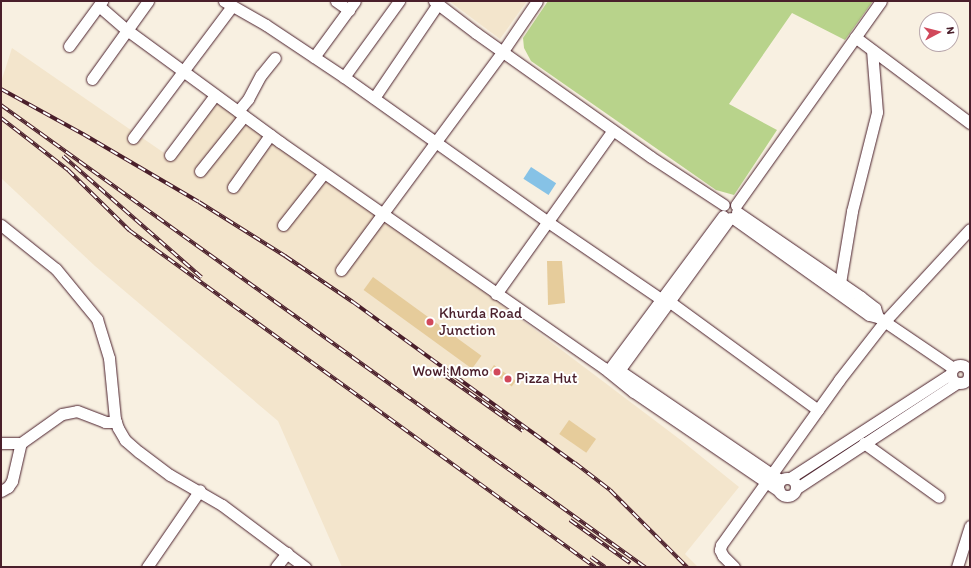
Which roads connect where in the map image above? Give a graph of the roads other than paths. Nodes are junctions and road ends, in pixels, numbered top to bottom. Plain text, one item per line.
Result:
1 (148, 1) edge
2 (336, 1) edge
3 (399, 1) edge
4 (537, 1) edge
5 (881, 1) edge
6 (436, 2) edge
7 (228, 3) edge
8 (101, 4) edge
9 (352, 5) edge
10 (127, 30) junction
11 (855, 37) junction
12 (69, 46) dead end
13 (872, 50) junction
14 (502, 51) junction
15 (314, 57) junction
16 (275, 58) dead end
17 (184, 72) junction
18 (344, 77) junction
19 (92, 79) dead end
20 (215, 95) junction
21 (374, 98) junction
22 (241, 114) junction
23 (970, 123) edge
24 (613, 130) junction
25 (270, 135) junction
26 (133, 138) dead end
27 (436, 141) junction
28 (170, 155) dead end
29 (200, 171) dead end
30 (324, 173) junction
31 (233, 187) dead end
32 (731, 212) junction
33 (382, 214) junction
34 (548, 222) junction
35 (1, 225) edge
36 (283, 225) dead end
37 (970, 230) edge
38 (342, 270) dead end
39 (840, 283) junction
40 (496, 294) junction
41 (665, 300) junction
42 (882, 319) junction
43 (614, 371) junction
44 (969, 372) edge
45 (953, 375) junction
46 (818, 410) junction
47 (116, 422) junction
48 (1, 443) edge
49 (21, 443) junction
50 (864, 443) junction
51 (777, 481) junction
52 (797, 488) junction
53 (200, 490) junction
54 (1, 491) edge
55 (939, 497) dead end
56 (970, 526) edge
57 (287, 552) junction
58 (147, 567) edge
59 (276, 567) edge
60 (306, 567) edge
61 (734, 567) edge
62 (957, 567) edge

1 - 10 street
2 - 9 street
3 - 18 street
4 - 14 street
5 - 11 street
6 - 14 street
6 - 21 street
7 - 15 street
7 - 17 street
8 - 10 street
8 - 12 street
9 - 15 street
10 - 17 street
10 - 19 street
11 - 13 street
11 - 32 street
13 - 23 street
13 - 39 street
14 - 24 street
14 - 27 street
15 - 18 street
16 - 22 street
17 - 20 street
17 - 26 street
18 - 21 street
20 - 22 street
20 - 28 street
21 - 27 street
22 - 25 street
22 - 29 street
24 - 32 street
24 - 34 street
25 - 30 street
25 - 31 street
27 - 33 street
27 - 34 street
30 - 33 street
30 - 36 street
32 - 39 street
32 - 41 street
32 - 42 street
33 - 38 street
33 - 40 street
34 - 40 street
34 - 41 street
35 - 47 street
37 - 42 street
39 - 42 street
40 - 43 street
41 - 43 street
41 - 46 street
42 - 45 street
42 - 46 street
43 - 51 street
44 - 45 street
44 - 45 street
45 - 50 street
45 - 51 street
46 - 51 street
47 - 49 street
47 - 53 street
48 - 49 street
49 - 54 street
50 - 52 street
50 - 55 street
51 - 52 street
51 - 52 street
51 - 61 street
53 - 57 street
53 - 58 street
56 - 62 street
57 - 59 street
57 - 60 street

